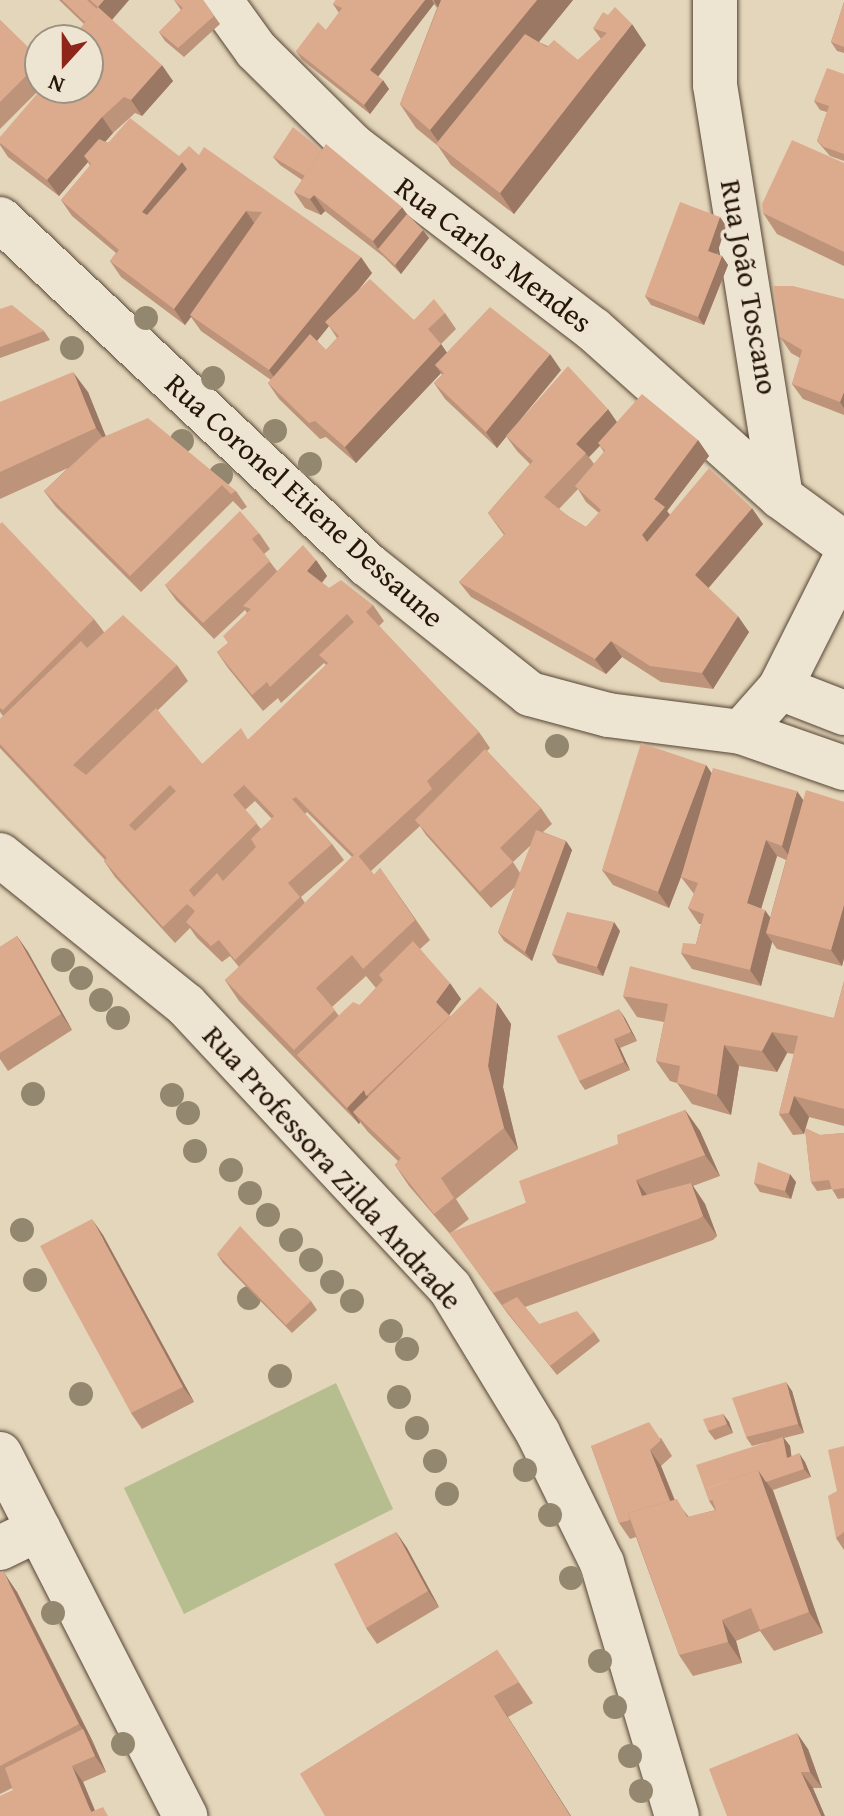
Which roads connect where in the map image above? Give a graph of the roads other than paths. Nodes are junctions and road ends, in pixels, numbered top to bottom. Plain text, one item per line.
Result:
1 (220, 0) edge
2 (715, 0) edge
3 (0, 219) edge
4 (781, 497) junction
5 (844, 543) edge
6 (844, 561) edge
7 (780, 688) junction
8 (844, 713) edge
9 (741, 732) junction
10 (839, 766) edge
11 (0, 855) edge
12 (0, 1454) edge
13 (39, 1529) junction
14 (0, 1548) edge
15 (185, 1816) edge
16 (677, 1816) edge

1 - 4 street, Rua Carlos Mendes
2 - 4 street, Rua João Toscano
3 - 9 street, Rua Coronel Etiene Dessaune
4 - 5 street
6 - 7 street
7 - 8 street
7 - 9 street
9 - 10 street, Rua Coronel Etiene Dessaune
11 - 16 street, Rua Professora Zilda Andrade
12 - 13 street
13 - 14 street
13 - 15 street

